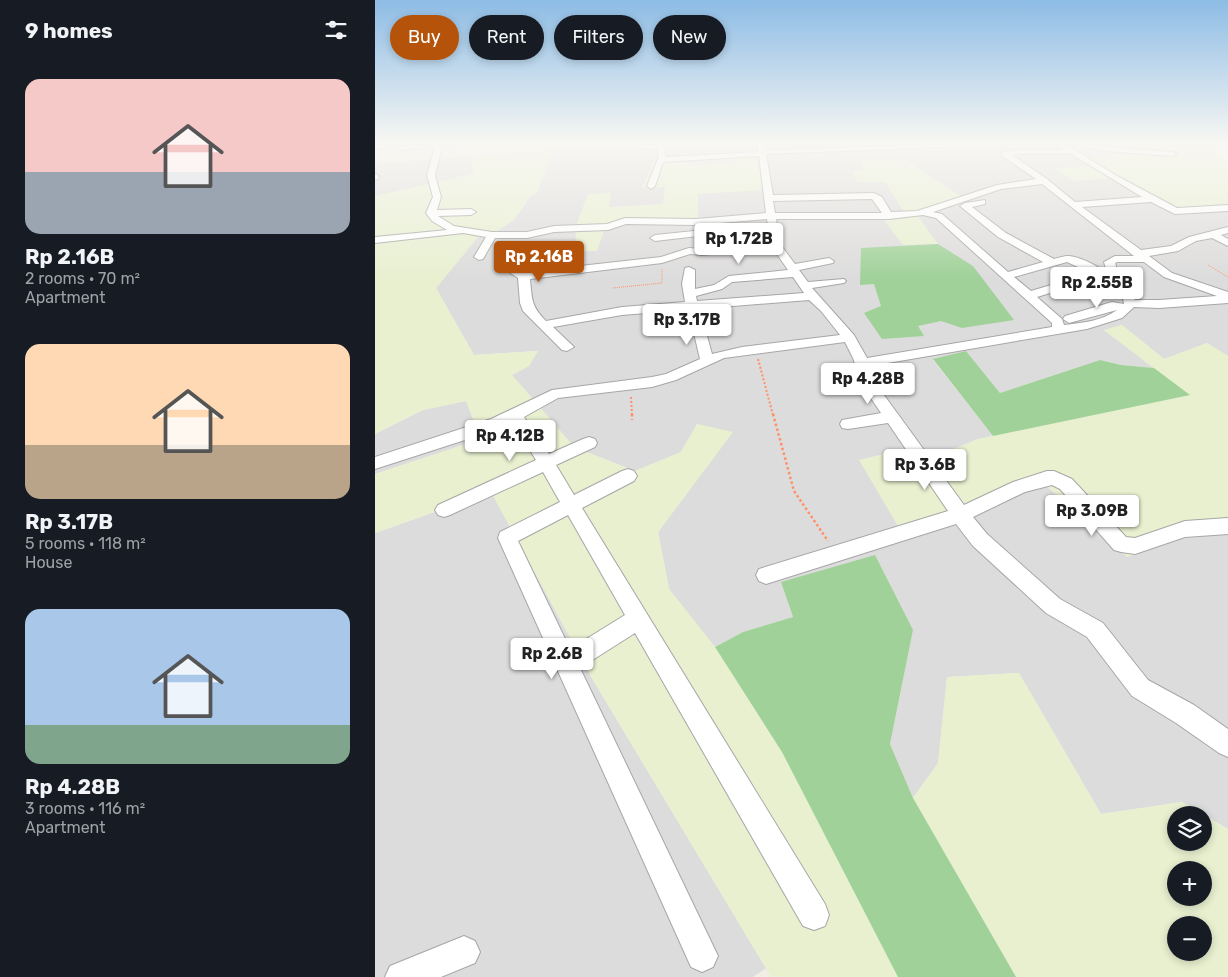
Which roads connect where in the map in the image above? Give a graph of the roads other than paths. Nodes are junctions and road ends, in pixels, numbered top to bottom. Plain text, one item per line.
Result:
1 (435, 190) edge
2 (768, 190) edge
3 (990, 190) edge
4 (1054, 190) edge
5 (1137, 190) edge
6 (769, 198) junction
7 (1151, 199) junction
8 (987, 201) dead end
9 (1073, 205) junction
10 (1228, 208) edge
11 (969, 210) junction
12 (471, 212) dead end
13 (431, 213) junction
14 (925, 213) junction
15 (770, 216) junction
16 (889, 216) junction
17 (939, 216) junction
18 (696, 222) junction
19 (462, 230) junction
20 (1228, 230) edge
21 (694, 234) junction
22 (492, 235) junction
23 (1213, 235) junction
24 (655, 238) dead end
25 (375, 240) edge
26 (1228, 243) edge
27 (775, 244) junction
28 (702, 252) junction
29 (479, 257) dead end
30 (1142, 257) junction
31 (829, 262) dead end
32 (1052, 263) junction
33 (510, 269) dead end
34 (689, 270) dead end
35 (523, 276) junction
36 (1006, 276) junction
37 (801, 281) junction
38 (840, 281) dead end
39 (1028, 296) junction
40 (1228, 297) edge
41 (690, 300) junction
42 (1129, 306) junction
43 (543, 325) junction
44 (698, 325) dead end
45 (1058, 326) junction
46 (849, 338) junction
47 (567, 347) dead end
48 (707, 361) junction
49 (861, 363) junction
50 (515, 415) junction
51 (892, 417) junction
52 (848, 424) dead end
53 (589, 443) dead end
54 (375, 463) edge
55 (546, 463) junction
56 (628, 476) dead end
57 (571, 505) junction
58 (444, 510) dead end
59 (960, 515) junction
60 (1228, 526) edge
61 (767, 575) dead end
62 (638, 618) junction
63 (566, 664) junction
64 (1228, 744) edge
65 (814, 915) dead end
66 (464, 952) dead end
67 (702, 956) dead end
68 (401, 977) edge

1 - 13 street
2 - 6 street
3 - 14 street
4 - 9 street
5 - 7 street
6 - 15 street
6 - 16 street
7 - 9 street
7 - 10 street
8 - 11 street
9 - 30 street
11 - 17 street
11 - 32 street
12 - 13 street
13 - 19 street
14 - 16 street
14 - 17 street
15 - 16 street
15 - 18 street
15 - 27 street
17 - 36 street
18 - 21 street
18 - 22 street
19 - 22 street
19 - 25 street
20 - 23 street
21 - 24 street
21 - 28 street
22 - 29 street
23 - 26 street
23 - 30 street
27 - 28 street
27 - 37 street
28 - 35 street
30 - 40 street
30 - 42 street
31 - 37 street
32 - 36 street
32 - 39 street
33 - 35 street
34 - 41 street
35 - 43 street
36 - 39 street
37 - 38 street
37 - 41 street
37 - 41 street
37 - 46 street
39 - 45 street
40 - 42 street
41 - 43 street
42 - 45 street
43 - 47 street
44 - 48 street
45 - 49 street
46 - 48 street
46 - 49 street
48 - 50 street
49 - 51 street
50 - 54 street
50 - 55 street
51 - 52 street
51 - 59 street
53 - 55 street
55 - 57 street
55 - 58 street
56 - 57 street
57 - 62 street
57 - 63 street
59 - 60 street
59 - 61 street
59 - 64 street
62 - 63 street
62 - 65 street
63 - 67 street
66 - 68 street

